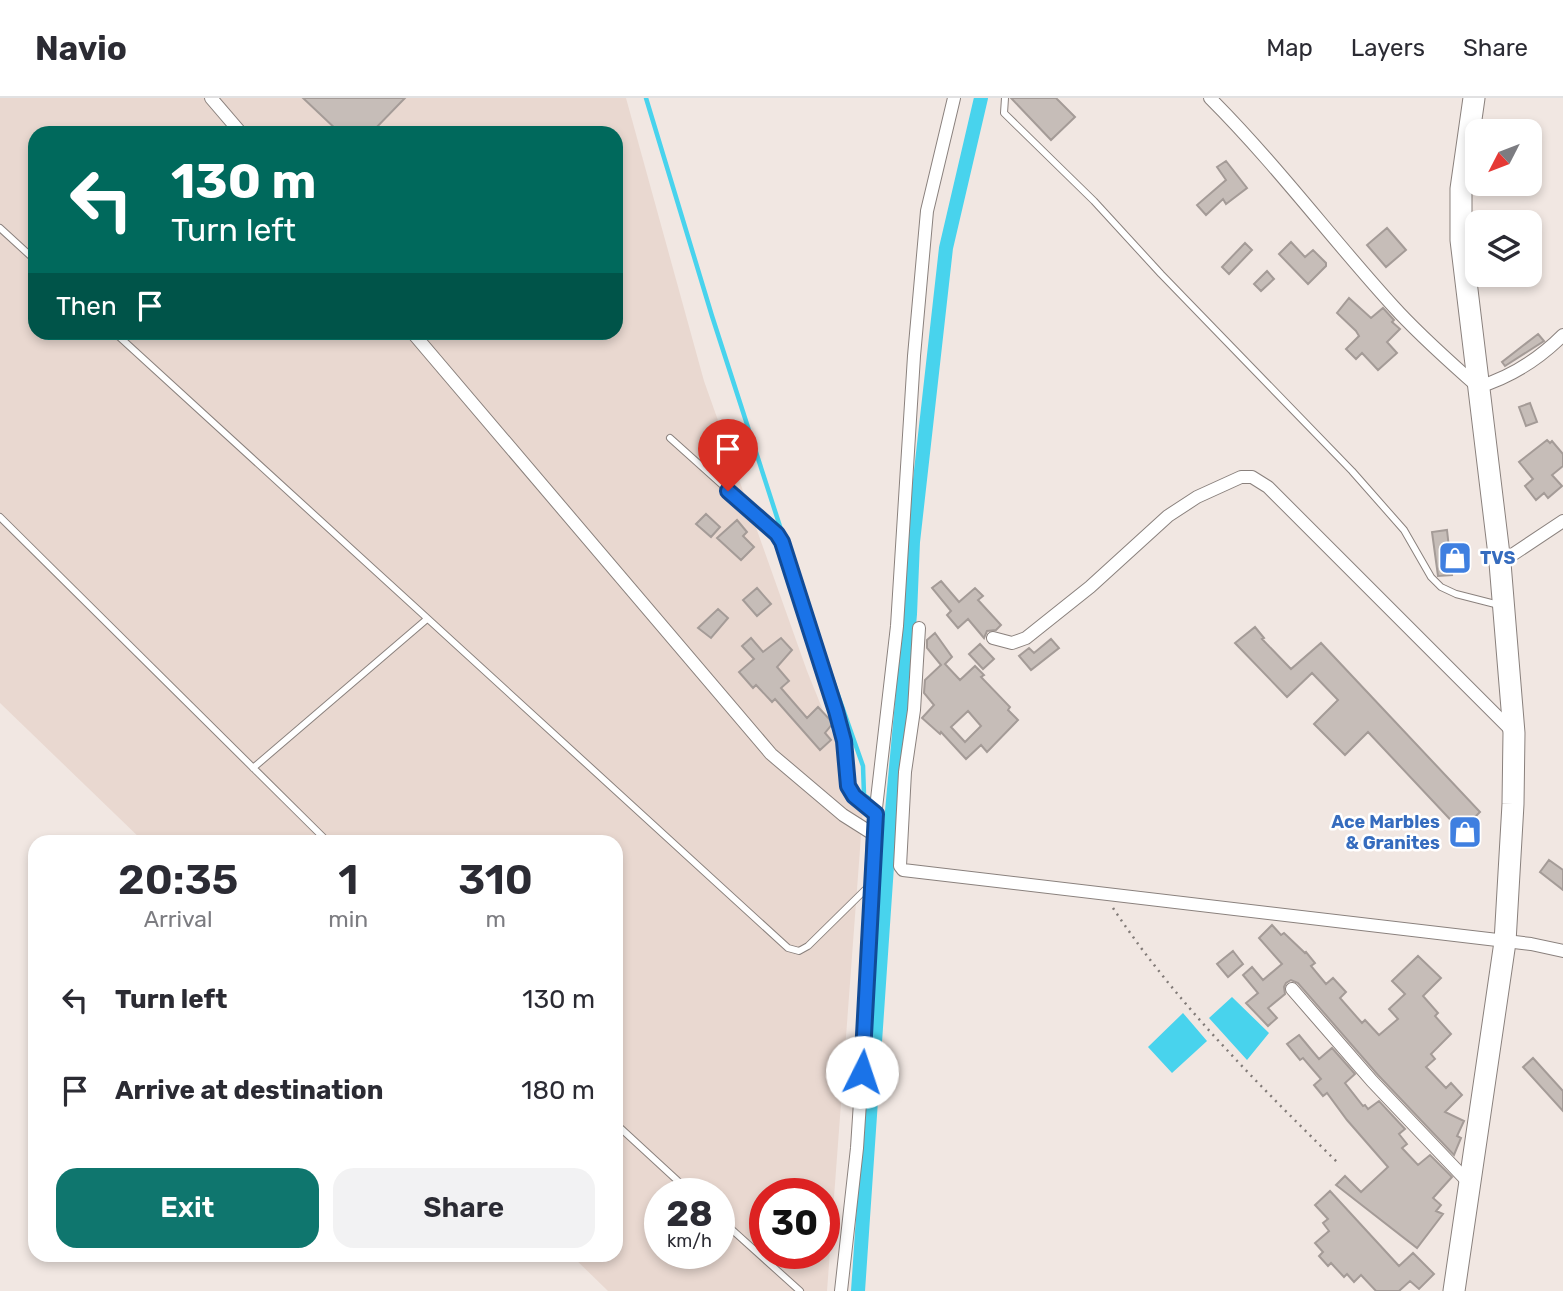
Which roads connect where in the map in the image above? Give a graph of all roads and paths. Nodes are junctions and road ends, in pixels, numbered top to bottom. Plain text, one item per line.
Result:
1 (211, 98) edge
2 (954, 98) edge
3 (1005, 98) edge
4 (1210, 98) edge
5 (1474, 98) edge
6 (235, 126) edge
7 (0, 228) edge
8 (28, 254) edge
9 (1563, 335) edge
10 (123, 340) edge
11 (419, 340) edge
12 (1478, 387) junction
13 (670, 438) dead end
14 (0, 517) edge
15 (1563, 521) edge
16 (1500, 563) junction
17 (1504, 606) junction
18 (427, 619) junction
19 (919, 628) dead end
20 (993, 638) dead end
21 (1514, 733) junction
22 (253, 768) junction
23 (881, 769) junction
24 (905, 772) junction
25 (876, 814) junction
26 (873, 834) junction
27 (321, 835) edge
28 (872, 882) junction
29 (1103, 893) junction
30 (1505, 942) junction
31 (1563, 951) edge
32 (1292, 989) dead end
33 (623, 1130) edge
34 (1339, 1164) dead end
35 (675, 1178) edge
36 (1470, 1184) junction
37 (735, 1232) edge
38 (800, 1291) edge
39 (841, 1291) edge
40 (1454, 1291) edge

1 - 6 street
2 - 23 street
3 - 17 lane
4 - 12 street
5 - 12 highway
7 - 8 lane
9 - 12 street
10 - 18 lane
11 - 26 street
12 - 16 highway
13 - 25 lane
14 - 22 lane
15 - 16 street
16 - 17 highway
17 - 21 highway
18 - 22 lane
18 - 28 lane
19 - 24 street
20 - 21 street
21 - 30 highway
22 - 27 lane
23 - 24 street
23 - 25 street
24 - 29 street
25 - 26 street
26 - 28 street
28 - 39 street
29 - 30 street
29 - 34 path
30 - 31 street
30 - 36 highway
32 - 36 street
33 - 35 lane
36 - 40 highway
37 - 38 lane

